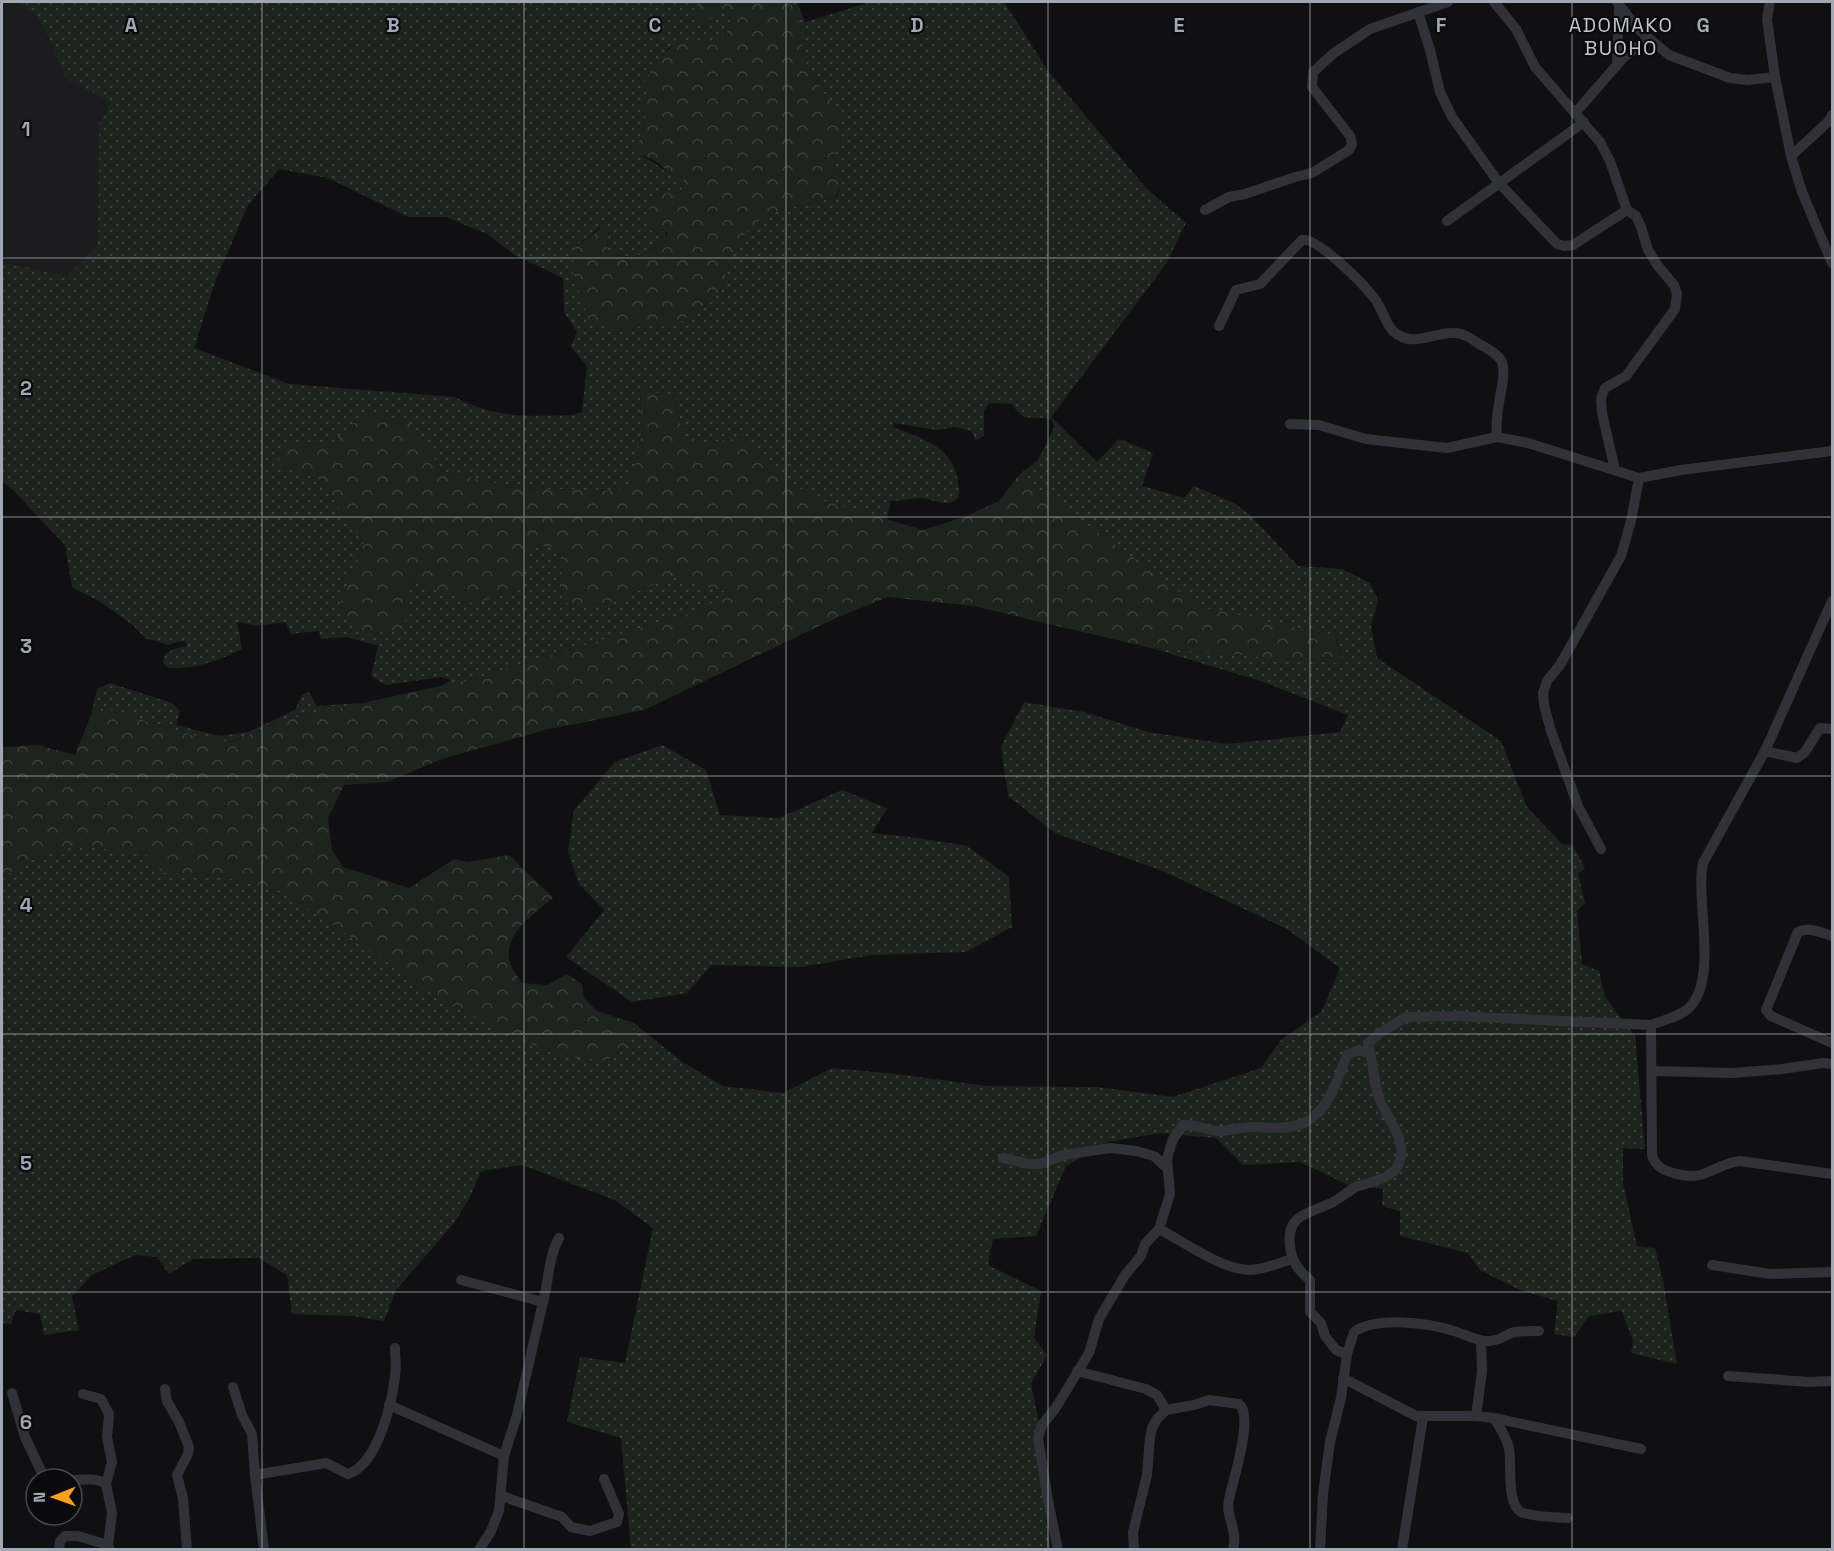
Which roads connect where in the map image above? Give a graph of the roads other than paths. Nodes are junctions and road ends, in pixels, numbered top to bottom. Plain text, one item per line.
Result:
1 (1448, 2) edge
2 (1494, 2) edge
3 (1618, 2) edge
4 (1770, 2) edge
5 (1418, 12) junction
6 (1648, 39) junction
7 (1617, 66) junction
8 (1775, 77) junction
9 (1576, 112) junction
10 (1833, 115) edge
11 (1584, 122) junction
12 (1791, 156) junction
13 (1499, 183) junction
14 (1205, 210) dead end
15 (1627, 210) junction
16 (1447, 221) dead end
17 (1833, 263) edge
18 (1219, 326) dead end
19 (1290, 424) dead end
20 (1497, 437) junction
21 (1833, 451) edge
22 (1615, 470) junction
23 (1639, 478) junction
24 (1833, 601) edge
25 (1833, 729) edge
26 (1765, 751) junction
27 (1600, 849) dead end
28 (1833, 936) edge
29 (1652, 1025) junction
30 (1833, 1043) edge
31 (1370, 1054) junction
32 (1833, 1064) edge
33 (1652, 1071) junction
34 (1003, 1158) dead end
35 (1168, 1169) junction
36 (1833, 1174) edge
37 (1159, 1229) junction
38 (559, 1238) dead end
39 (1292, 1259) junction
40 (1712, 1265) dead end
41 (1833, 1272) edge
42 (461, 1280) dead end
43 (543, 1302) junction
44 (1539, 1331) dead end
45 (1481, 1341) junction
46 (395, 1348) dead end
47 (1347, 1354) junction
48 (1077, 1371) junction
49 (1728, 1376) dead end
50 (1343, 1378) junction
51 (1833, 1381) edge
52 (233, 1388) dead end
53 (165, 1389) dead end
54 (12, 1393) dead end
55 (83, 1394) dead end
56 (389, 1405) junction
57 (1166, 1410) junction
58 (1476, 1416) junction
59 (1423, 1417) junction
60 (1494, 1418) junction
61 (1641, 1449) dead end
62 (504, 1456) junction
63 (39, 1467) edge
64 (255, 1475) junction
65 (604, 1479) dead end
66 (84, 1480) edge
67 (106, 1484) junction
68 (502, 1496) junction
69 (1568, 1518) dead end
70 (109, 1547) edge
71 (59, 1550) edge
72 (188, 1550) edge
73 (264, 1550) edge
74 (479, 1550) edge
75 (1058, 1550) edge
76 (1134, 1550) edge
77 (1233, 1550) edge
78 (1320, 1550) edge
79 (1402, 1550) edge

1 - 5 street
2 - 9 street
3 - 6 street
3 - 7 street
4 - 8 street
5 - 13 street
5 - 14 street
6 - 7 street
6 - 8 street
7 - 9 street
8 - 12 street
9 - 11 street
10 - 12 street
11 - 13 street
11 - 15 street
12 - 17 street
13 - 15 street
13 - 16 street
15 - 22 street
18 - 20 street
19 - 20 street
20 - 22 street
21 - 23 street
22 - 23 street
23 - 27 street
24 - 26 street
25 - 26 street
26 - 29 street
28 - 30 street
29 - 31 street
29 - 33 street
31 - 35 street
31 - 39 street
32 - 33 street
33 - 36 street
34 - 35 street
35 - 37 street
37 - 39 street
37 - 48 street
38 - 43 street
39 - 47 street
40 - 41 street
42 - 43 street
43 - 62 street
44 - 45 street
45 - 47 street
45 - 58 street
46 - 56 street
47 - 50 street
48 - 57 street
48 - 75 street
49 - 51 street
50 - 59 street
50 - 78 street
52 - 64 street
53 - 72 street
54 - 63 street
55 - 67 street
56 - 62 street
56 - 64 street
57 - 76 street
57 - 77 street
58 - 59 street
58 - 60 street
59 - 79 street
60 - 61 street
60 - 69 street
62 - 68 street
64 - 73 street
65 - 68 street
66 - 67 street
67 - 70 street
68 - 74 street
70 - 71 street

